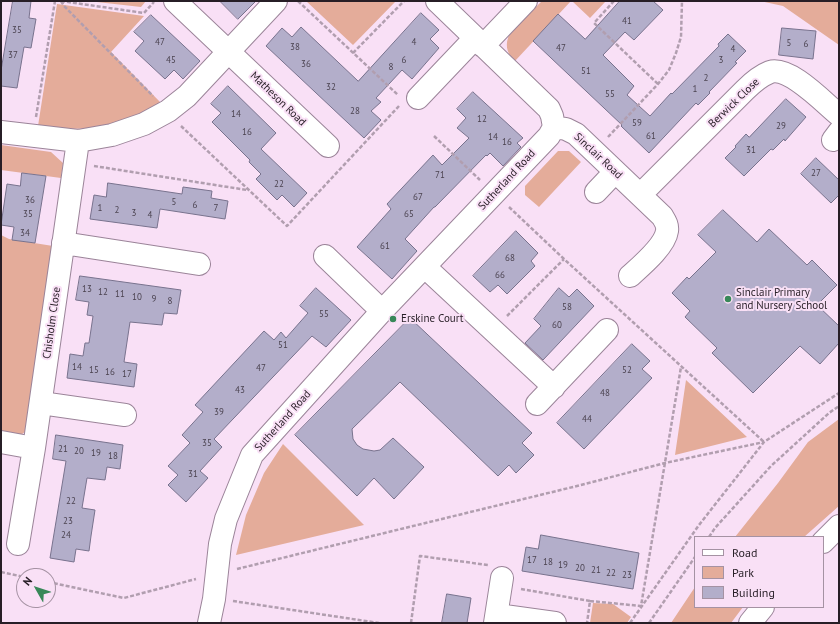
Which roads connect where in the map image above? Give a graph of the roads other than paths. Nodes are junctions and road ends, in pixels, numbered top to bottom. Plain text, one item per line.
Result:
1 (176, 1) edge
2 (276, 1) edge
3 (437, 1) edge
4 (526, 1) edge
5 (479, 42) junction
6 (228, 52) junction
7 (418, 98) dead end
8 (839, 115) edge
9 (554, 127) junction
10 (1, 132) edge
11 (78, 141) junction
12 (328, 146) dead end
13 (615, 172) junction
14 (596, 192) dead end
15 (644, 199) junction
16 (63, 243) junction
17 (325, 256) dead end
18 (198, 264) dead end
19 (425, 267) junction
20 (630, 276) dead end
21 (382, 311) junction
22 (607, 330) dead end
23 (554, 387) junction
24 (41, 403) junction
25 (537, 404) dead end
26 (125, 415) dead end
27 (1, 442) edge
28 (34, 448) junction
29 (839, 526) edge
30 (824, 541) edge
31 (18, 544) dead end
32 (511, 583) road end
33 (762, 608) edge
34 (496, 619) edge
35 (209, 623) edge
36 (555, 623) edge
37 (750, 623) edge

1 - 6 street, Matheson Road
2 - 6 street
3 - 5 street
4 - 5 street
5 - 7 street
5 - 9 street
6 - 11 street
6 - 12 street, Matheson Road
8 - 15 street, Berwick Close
9 - 13 street, Sinclair Road
9 - 19 street, Sutherland Road
10 - 11 street
11 - 16 street, Chisholm Close
13 - 14 street
13 - 15 street, Sinclair Road
15 - 20 street, Sinclair Road
16 - 18 street
16 - 24 street, Chisholm Close
17 - 21 street
19 - 21 street, Sutherland Road
19 - 23 street
21 - 35 street, Sutherland Road
22 - 23 street
23 - 25 street
24 - 26 street
24 - 28 street, Chisholm Close
27 - 28 street
28 - 31 street, Chisholm Close
29 - 30 street
32 - 34 street
33 - 37 street
34 - 36 street

